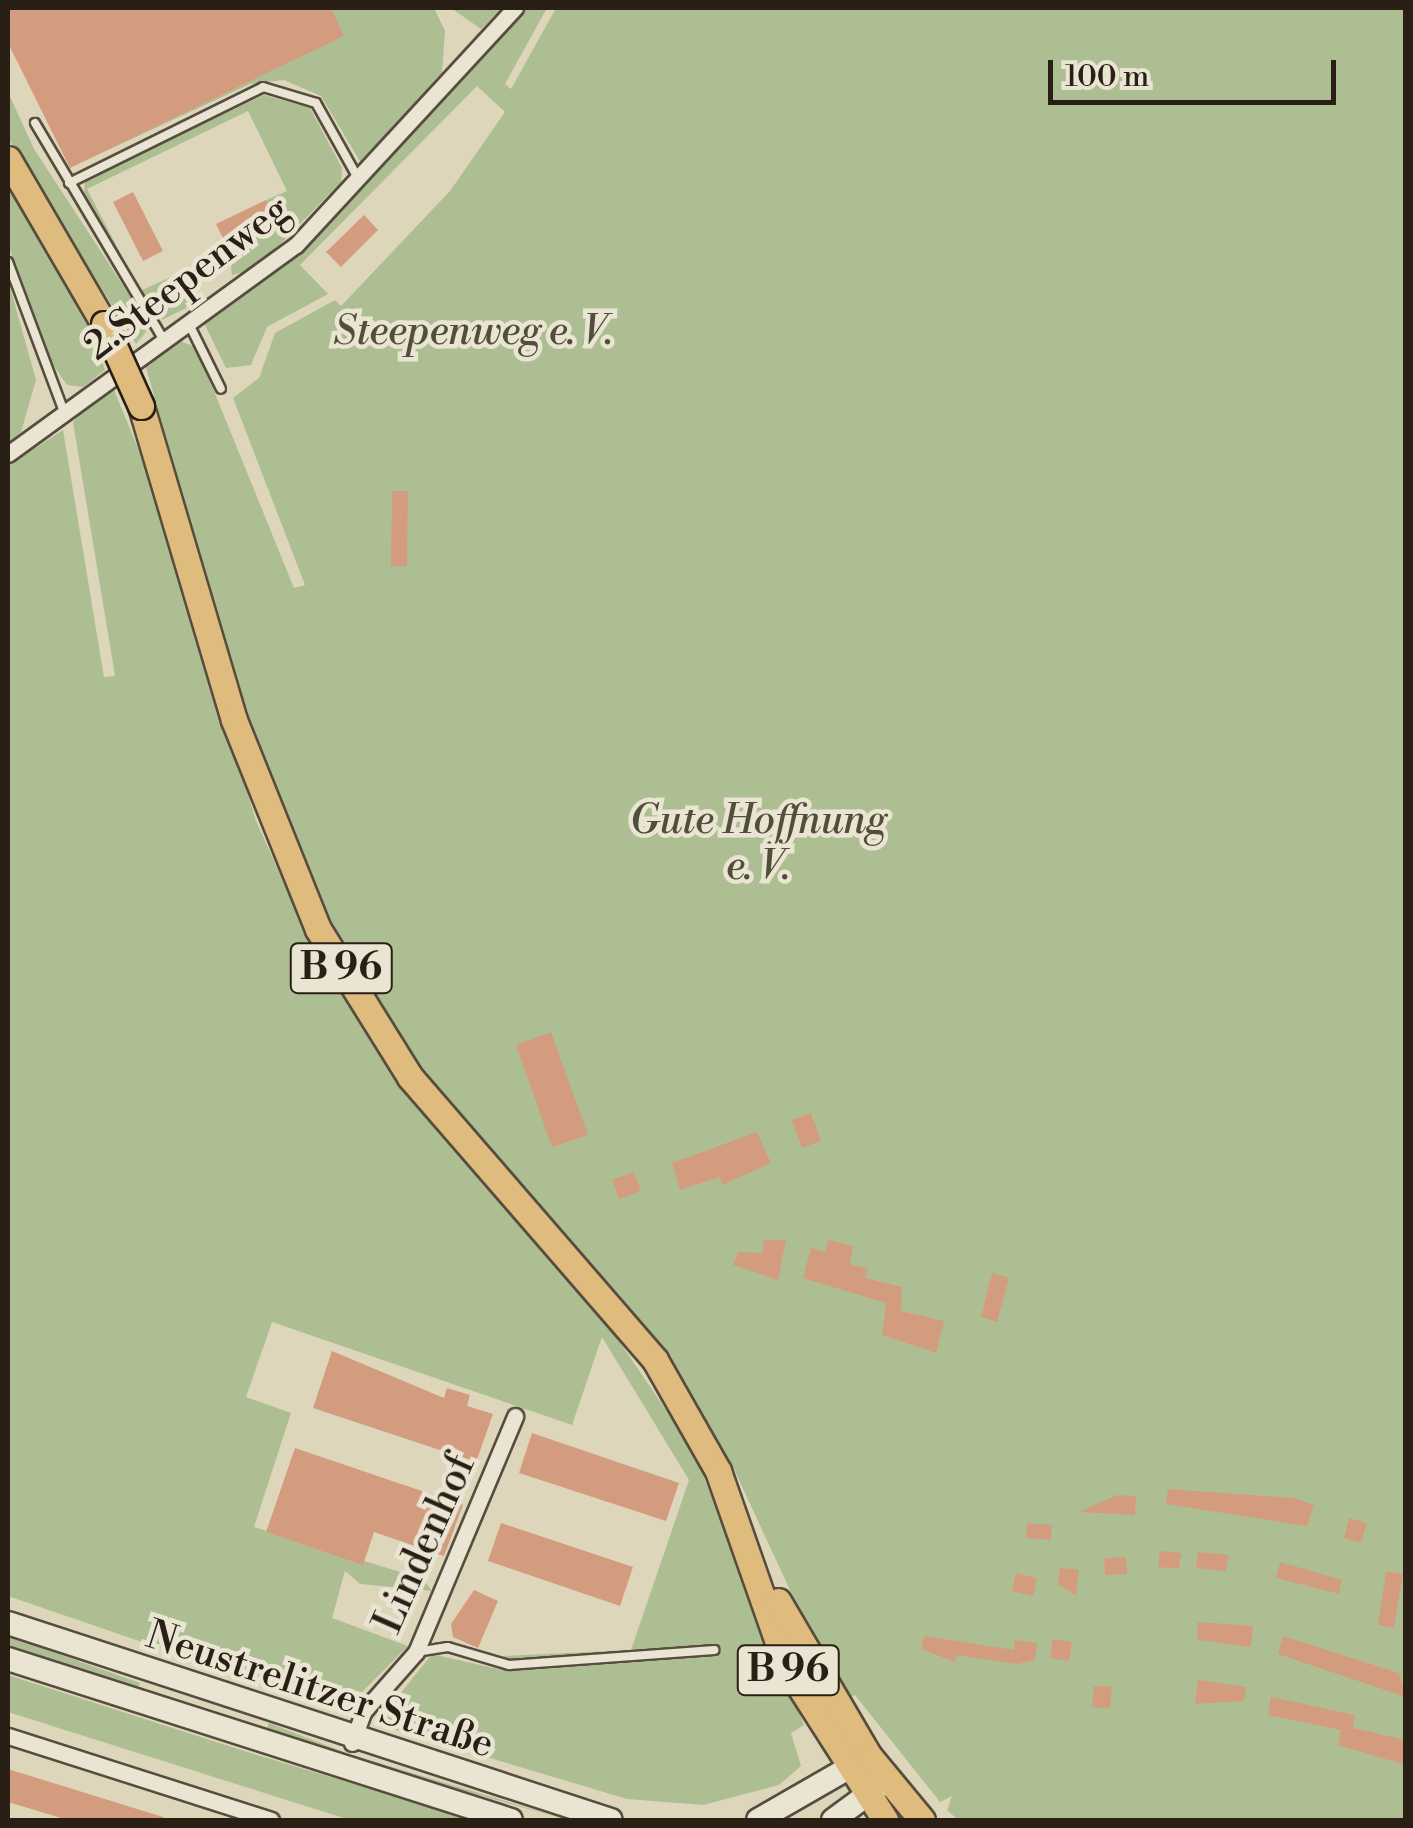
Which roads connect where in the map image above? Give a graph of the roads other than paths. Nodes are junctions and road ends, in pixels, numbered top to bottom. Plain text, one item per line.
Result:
1 (516, 8) edge
2 (35, 123) dead end
3 (8, 160) edge
4 (358, 178) junction
5 (69, 183) junction
6 (8, 262) edge
7 (186, 320) junction
8 (162, 338) junction
9 (220, 390) dead end
10 (64, 412) junction
11 (8, 454) edge
12 (515, 1416) dead end
13 (753, 1557) junction
14 (8, 1623) edge
15 (714, 1650) dead end
16 (416, 1652) junction
17 (8, 1659) edge
18 (8, 1736) edge
19 (352, 1742) junction
20 (868, 1756) junction
21 (846, 1772) junction
22 (888, 1780) junction
23 (866, 1797) junction
24 (271, 1820) edge
25 (511, 1820) edge
26 (611, 1820) edge
27 (758, 1820) edge
28 (832, 1820) edge
29 (884, 1820) edge
30 (922, 1820) edge

1 - 4 street, 2.Steepenweg
2 - 5 lane
3 - 13 main road, B 96, bridge
4 - 5 lane
4 - 7 street, 2.Steepenweg
5 - 8 lane
6 - 10 lane
7 - 8 street, 2.Steepenweg
7 - 9 lane
8 - 10 street, 2.Steepenweg
10 - 11 street, 2.Steepenweg
12 - 16 street, Lindenhof
13 - 20 main road, B 96
13 - 21 main road, B 96
14 - 19 main road, Neustrelitzer Straße
15 - 16 lane
16 - 19 street, Lindenhof
17 - 25 main road, Neustrelitzer Straße
18 - 24 street
19 - 26 main road, Neustrelitzer Straße
20 - 21 main road
20 - 22 main road, B 96
21 - 23 main road, B 96
21 - 27 main road
22 - 23 main road
22 - 30 main road, B 96
23 - 28 main road
23 - 29 main road, B 96

